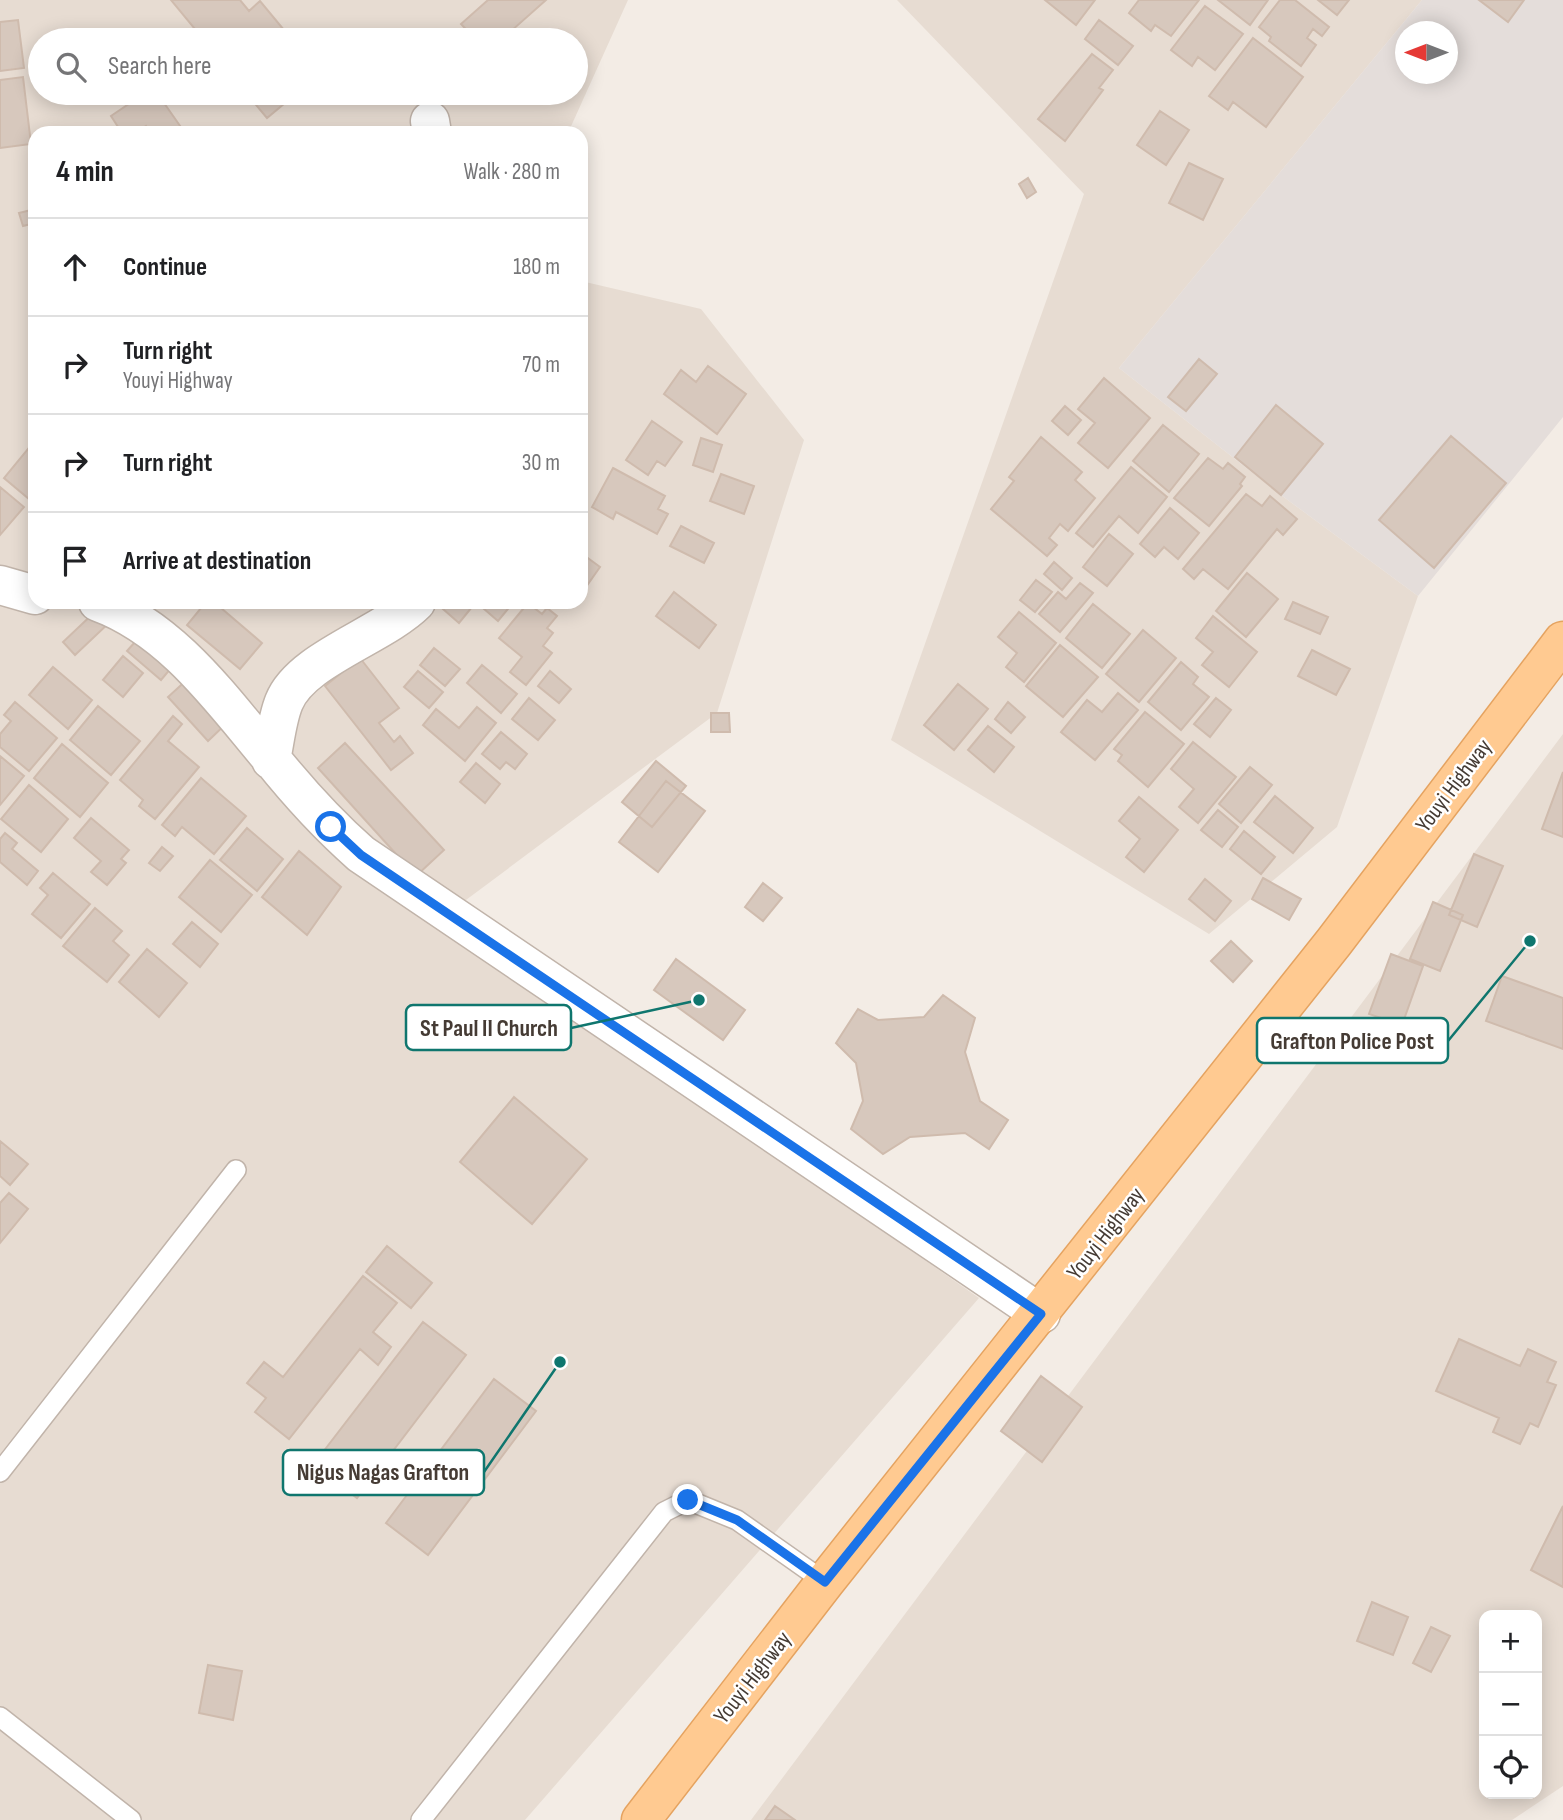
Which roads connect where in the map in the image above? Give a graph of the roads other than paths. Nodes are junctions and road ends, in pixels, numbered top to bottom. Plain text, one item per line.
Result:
1 (0, 585) edge
2 (28, 593) edge
3 (116, 609) edge
4 (407, 609) edge
5 (1563, 641) edge
6 (271, 760) junction
7 (236, 1170) dead end
8 (1041, 1314) junction
9 (0, 1472) edge
10 (825, 1582) junction
11 (0, 1717) edge
12 (131, 1820) edge
13 (421, 1820) edge
14 (641, 1820) edge

1 - 2 street
3 - 6 street
4 - 6 street
5 - 8 main road, Youyi Highway
6 - 8 street
7 - 9 lane
8 - 10 main road, Youyi Highway
10 - 13 lane
10 - 14 main road, Youyi Highway
11 - 12 lane

